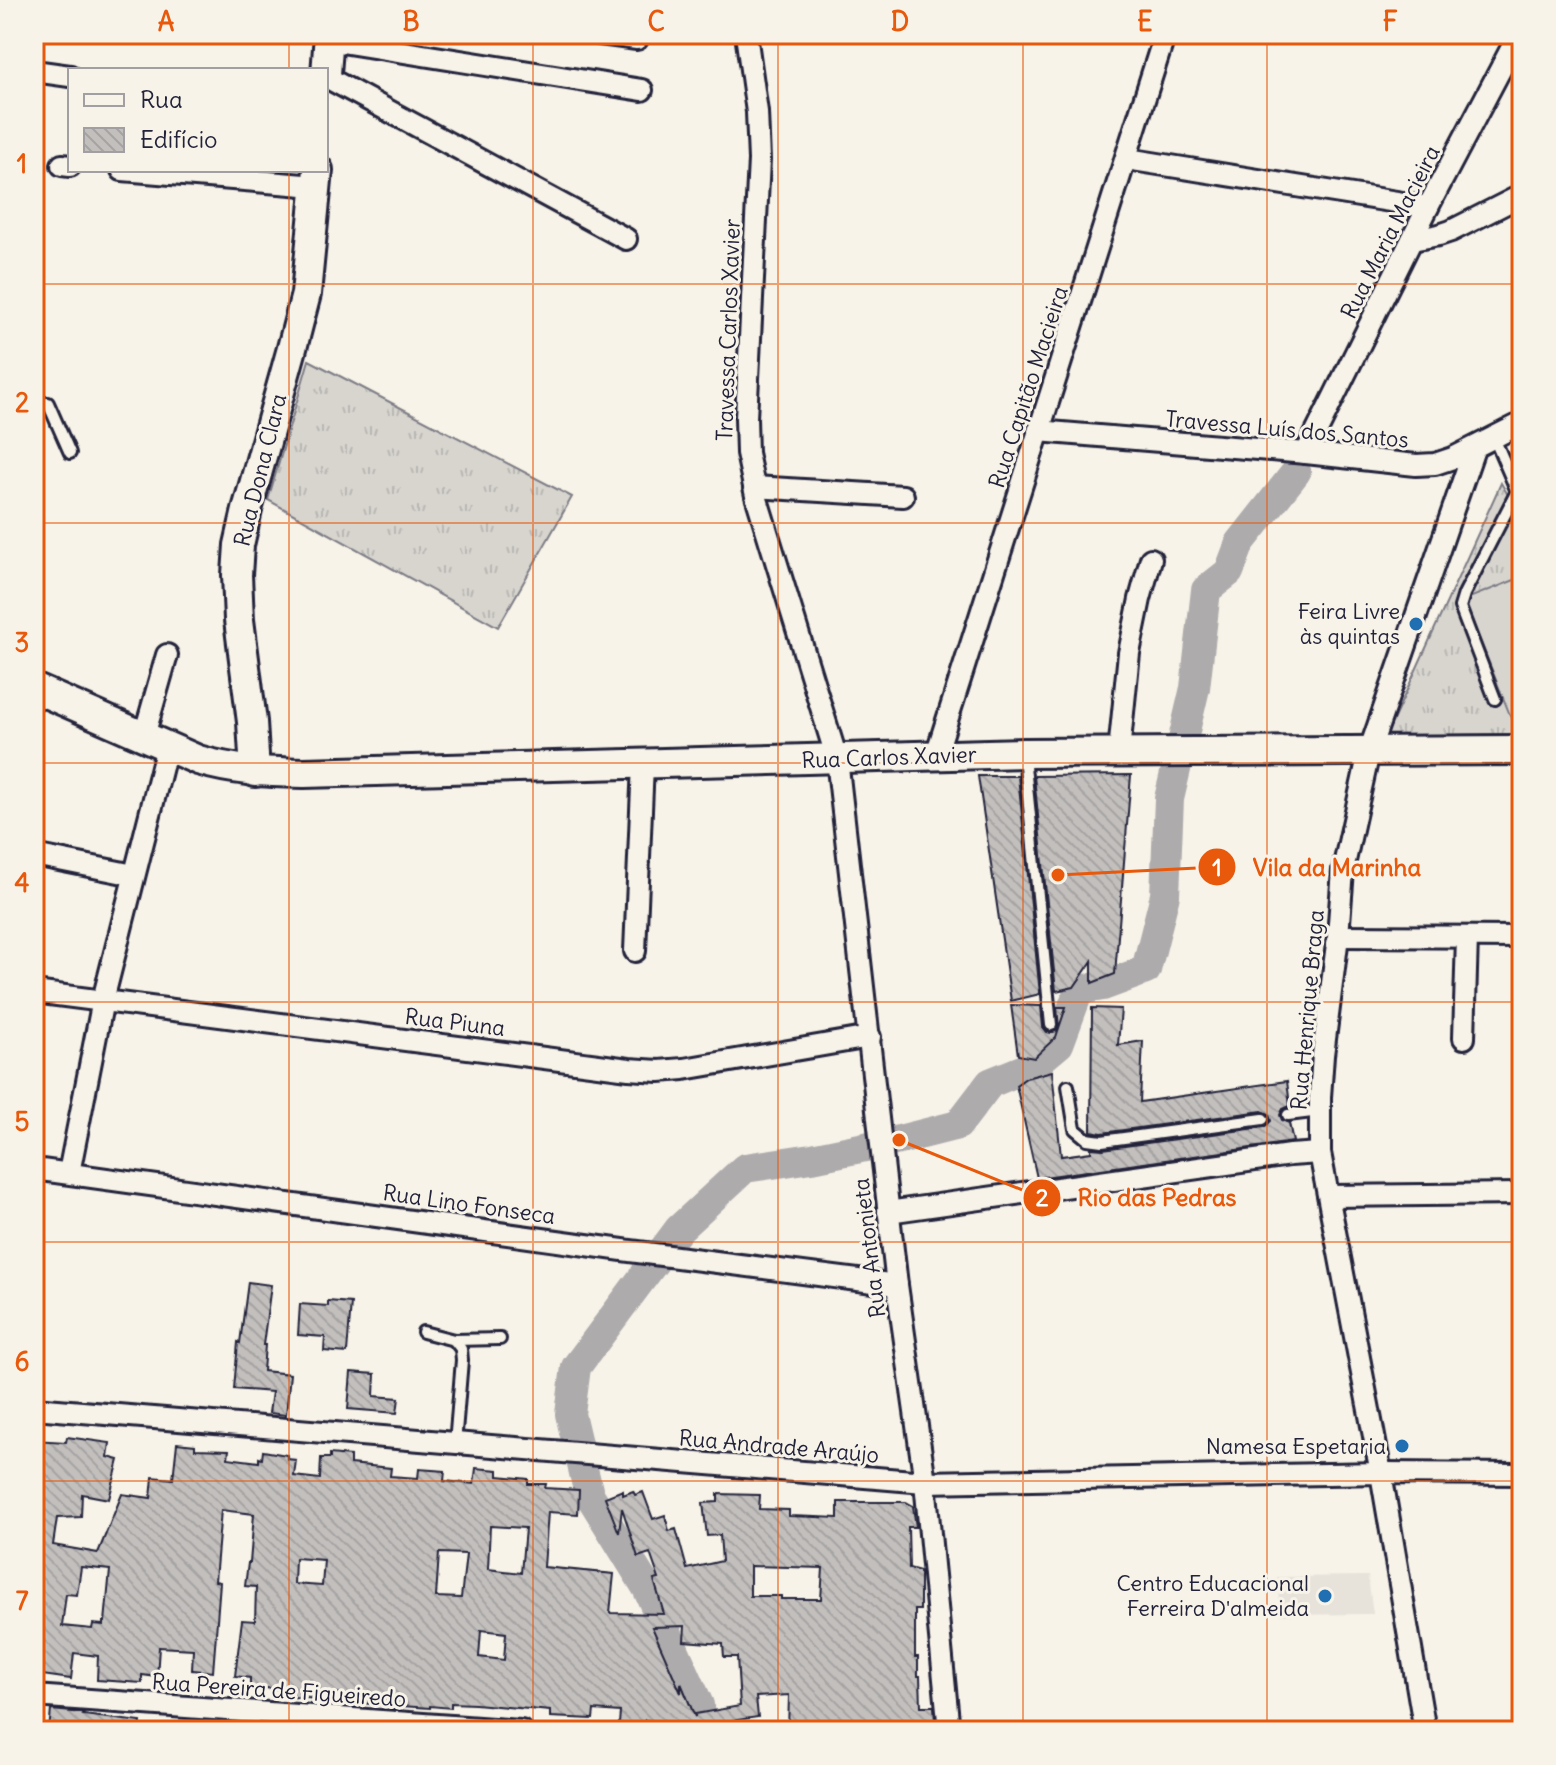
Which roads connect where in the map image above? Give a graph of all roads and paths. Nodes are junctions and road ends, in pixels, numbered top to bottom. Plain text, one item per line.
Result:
1 (600, 34) edge
2 (746, 34) edge
3 (1165, 34) edge
4 (1519, 34) edge
5 (329, 37) edge
6 (637, 39) dead end
7 (327, 68) edge
8 (34, 71) edge
9 (68, 76) edge
10 (328, 77) edge
11 (642, 90) dead end
12 (1127, 159) junction
13 (171, 172) edge
14 (317, 178) edge
15 (1522, 195) edge
16 (1428, 207) junction
17 (626, 239) dead end
18 (1412, 240) junction
19 (34, 403) edge
20 (1522, 423) edge
21 (1038, 431) junction
22 (1494, 438) junction
23 (1474, 449) junction
24 (70, 453) dead end
25 (1306, 453) junction
26 (754, 487) junction
27 (903, 496) dead end
28 (1519, 498) edge
29 (1151, 559) dead end
30 (167, 655) dead end
31 (34, 688) edge
32 (1495, 699) dead end
33 (155, 741) junction
34 (1522, 750) edge
35 (1119, 752) junction
36 (1369, 752) junction
37 (1024, 753) junction
38 (936, 755) junction
39 (837, 759) junction
40 (643, 764) junction
41 (255, 772) junction
42 (34, 855) edge
43 (134, 875) junction
44 (1338, 936) junction
45 (1467, 937) junction
46 (1522, 937) edge
47 (635, 951) dead end
48 (34, 992) edge
49 (103, 1000) junction
50 (1051, 1025) dead end
51 (870, 1037) junction
52 (1464, 1038) dead end
53 (1068, 1086) dead end
54 (1320, 1111) junction
55 (1288, 1115) dead end
56 (1263, 1119) dead end
57 (1320, 1153) junction
58 (34, 1169) edge
59 (69, 1173) junction
60 (1522, 1194) edge
61 (1329, 1196) junction
62 (888, 1212) junction
63 (897, 1285) junction
64 (423, 1332) dead end
65 (500, 1339) dead end
66 (454, 1340) junction
67 (34, 1408) edge
68 (455, 1444) junction
69 (1381, 1473) junction
70 (1522, 1474) edge
71 (925, 1482) junction
72 (34, 1696) edge
73 (521, 1731) edge
74 (949, 1731) edge
75 (1425, 1731) edge

1 - 6 street
2 - 26 street, Travessa Carlos Xavier
3 - 12 street, Rua Capitão Macieira
4 - 16 street, Rua Maria Macieira
5 - 7 street
5 - 11 street
8 - 9 street
10 - 17 street
12 - 16 street
12 - 21 street, Rua Capitão Macieira
13 - 14 street
14 - 41 street, Rua Dona Clara
15 - 18 street
16 - 18 street, Rua Maria Macieira
18 - 25 street, Rua Maria Macieira
19 - 24 lane
20 - 22 street, Travessa Luís dos Santos
21 - 25 street, Travessa Luís dos Santos
21 - 38 street, Rua Capitão Macieira
22 - 23 street, Travessa Luís dos Santos
22 - 28 lane
23 - 25 street, Travessa Luís dos Santos
23 - 36 street, Rua Henrique Braga
26 - 27 street
26 - 39 street, Travessa Carlos Xavier
28 - 32 lane
29 - 35 street
30 - 33 street
31 - 33 street, Rua Carlos Xavier
33 - 41 street, Rua Carlos Xavier
33 - 43 street
34 - 36 street, Rua Carlos Xavier
35 - 36 street, Rua Carlos Xavier
35 - 37 street, Rua Carlos Xavier
36 - 44 street, Rua Henrique Braga
37 - 38 street, Rua Carlos Xavier
37 - 50 lane
38 - 39 street, Rua Carlos Xavier
39 - 40 street, Rua Carlos Xavier
39 - 51 street, Rua Antonieta
40 - 41 street, Rua Carlos Xavier
40 - 47 street
42 - 43 street
43 - 49 street
44 - 45 street
44 - 54 street, Rua Henrique Braga
45 - 46 street
45 - 52 street
48 - 49 street, Rua Piuna
49 - 51 street, Rua Piuna
49 - 59 street
51 - 62 street, Rua Antonieta
53 - 56 lane
54 - 55 lane
54 - 57 street, Rua Henrique Braga
57 - 61 street, Rua Henrique Braga
57 - 62 street
58 - 59 street, Rua Lino Fonseca
59 - 63 street, Rua Lino Fonseca
60 - 61 street
61 - 69 street, Rua Henrique Braga
62 - 63 street, Rua Antonieta
63 - 71 street, Rua Antonieta
64 - 66 lane
65 - 66 lane
66 - 68 lane
67 - 68 street, Rua Andrade Araújo
68 - 71 street, Rua Andrade Araújo
69 - 70 street, Rua Andrade Araújo
69 - 71 street, Rua Andrade Araújo
69 - 75 street, Rua Henrique Braga
71 - 74 street, Rua Antonieta
72 - 73 street, Rua Pereira de Figueiredo

